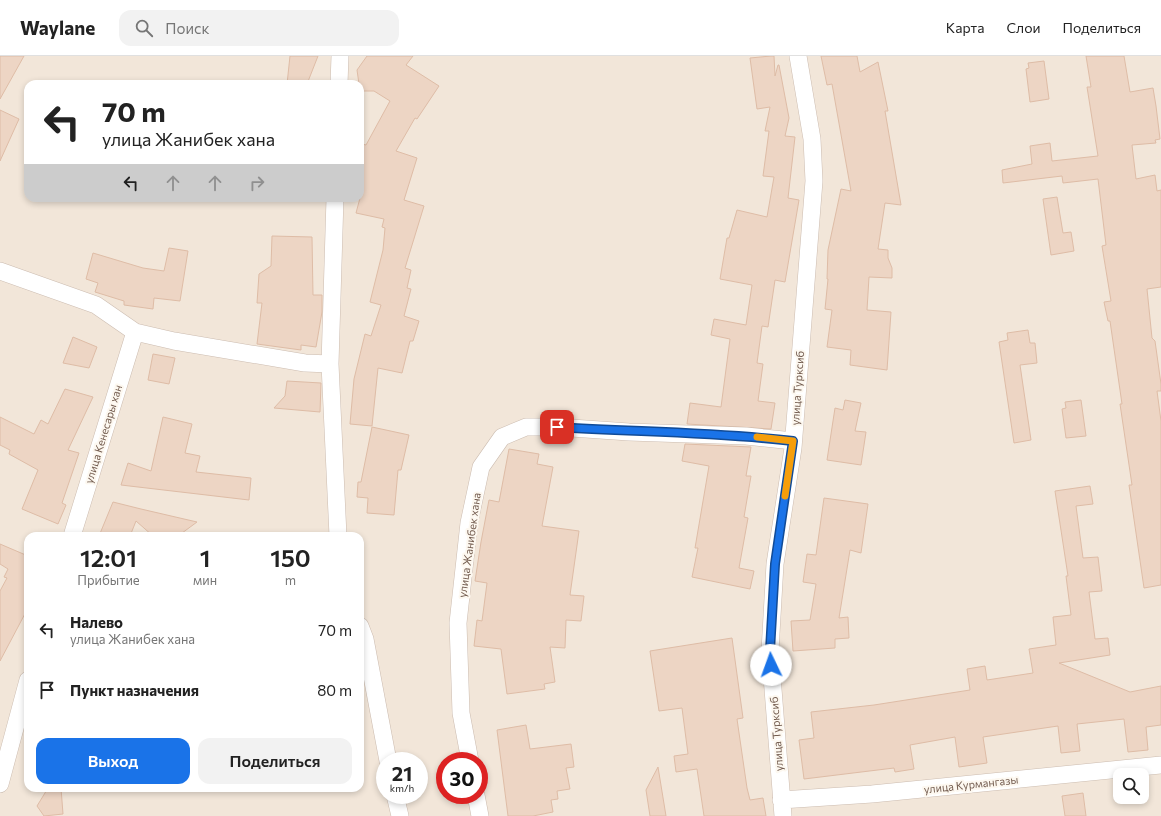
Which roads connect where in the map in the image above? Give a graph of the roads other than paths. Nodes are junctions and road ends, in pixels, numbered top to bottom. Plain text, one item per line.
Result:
1 (340, 56) edge
2 (798, 56) edge
3 (339, 80) edge
4 (335, 202) edge
5 (0, 271) edge
6 (135, 332) junction
7 (330, 364) junction
8 (793, 441) junction
9 (73, 532) edge
10 (338, 532) edge
11 (364, 636) edge
12 (24, 695) edge
13 (386, 752) edge
14 (468, 752) edge
15 (1161, 765) edge
16 (0, 784) edge
17 (397, 804) edge
18 (478, 804) edge
19 (782, 808) edge
20 (400, 816) edge
21 (480, 816) edge

1 - 3 street
2 - 8 street, улица Турксиб
4 - 7 street
5 - 6 street
6 - 7 street
6 - 9 street, улица Кенесары хан
7 - 10 street
8 - 14 street, улица Жанибек хана
8 - 19 street, улица Турксиб
11 - 13 street
12 - 16 street
15 - 19 street, улица Курмангазы
17 - 20 street
18 - 21 street

